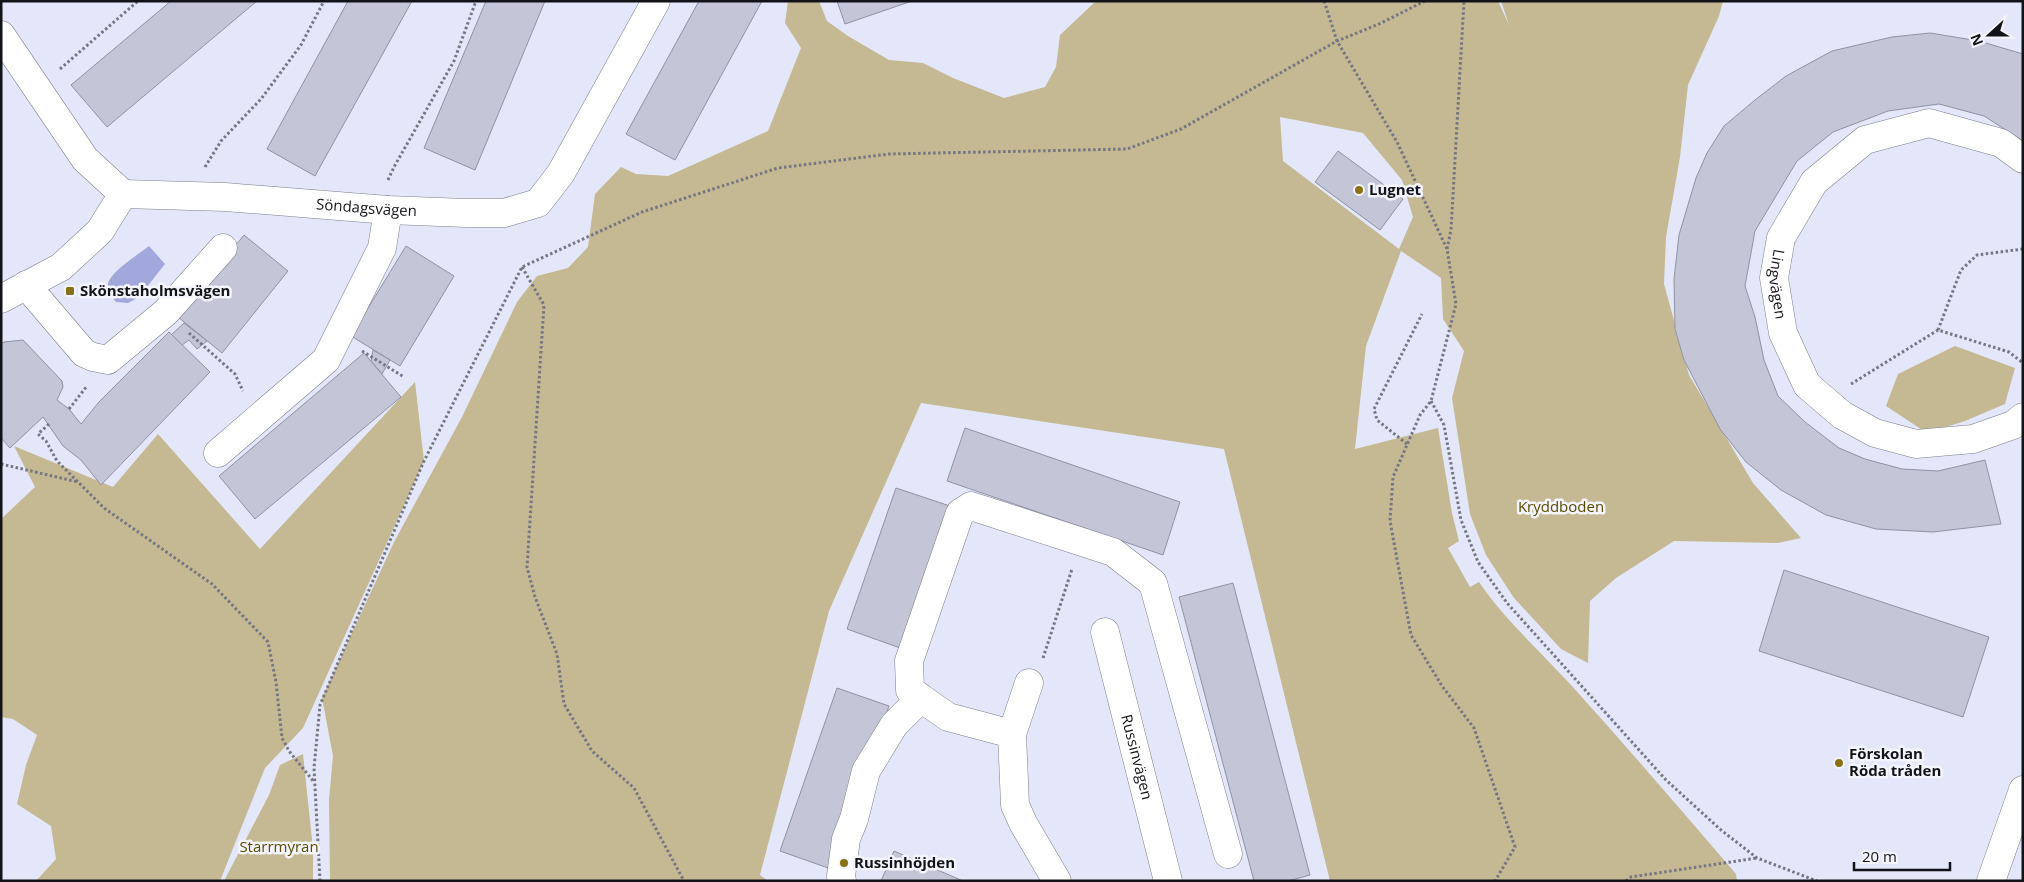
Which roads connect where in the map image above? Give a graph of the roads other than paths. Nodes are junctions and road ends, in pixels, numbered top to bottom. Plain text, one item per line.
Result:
1 (656, 1) edge
2 (1, 35) edge
3 (2023, 159) edge
4 (123, 194) junction
5 (388, 210) junction
6 (223, 248) dead end
7 (26, 285) junction
8 (1, 299) edge
9 (2023, 417) edge
10 (218, 453) dead end
11 (1105, 632) dead end
12 (1029, 683) road end
13 (921, 698) junction
14 (1012, 734) junction
15 (2023, 790) edge
16 (1228, 854) dead end
17 (842, 881) edge
18 (1057, 881) edge
19 (1168, 881) edge
20 (1991, 881) edge

1 - 5 street, Söndagsvägen
2 - 4 street
3 - 9 street, Lingvägen
4 - 5 street, Söndagsvägen
4 - 7 street
5 - 10 street
6 - 7 street
7 - 8 street
11 - 19 street, Russinvägen
12 - 14 street
13 - 14 street
13 - 16 street
13 - 17 street
14 - 18 street
15 - 20 street

